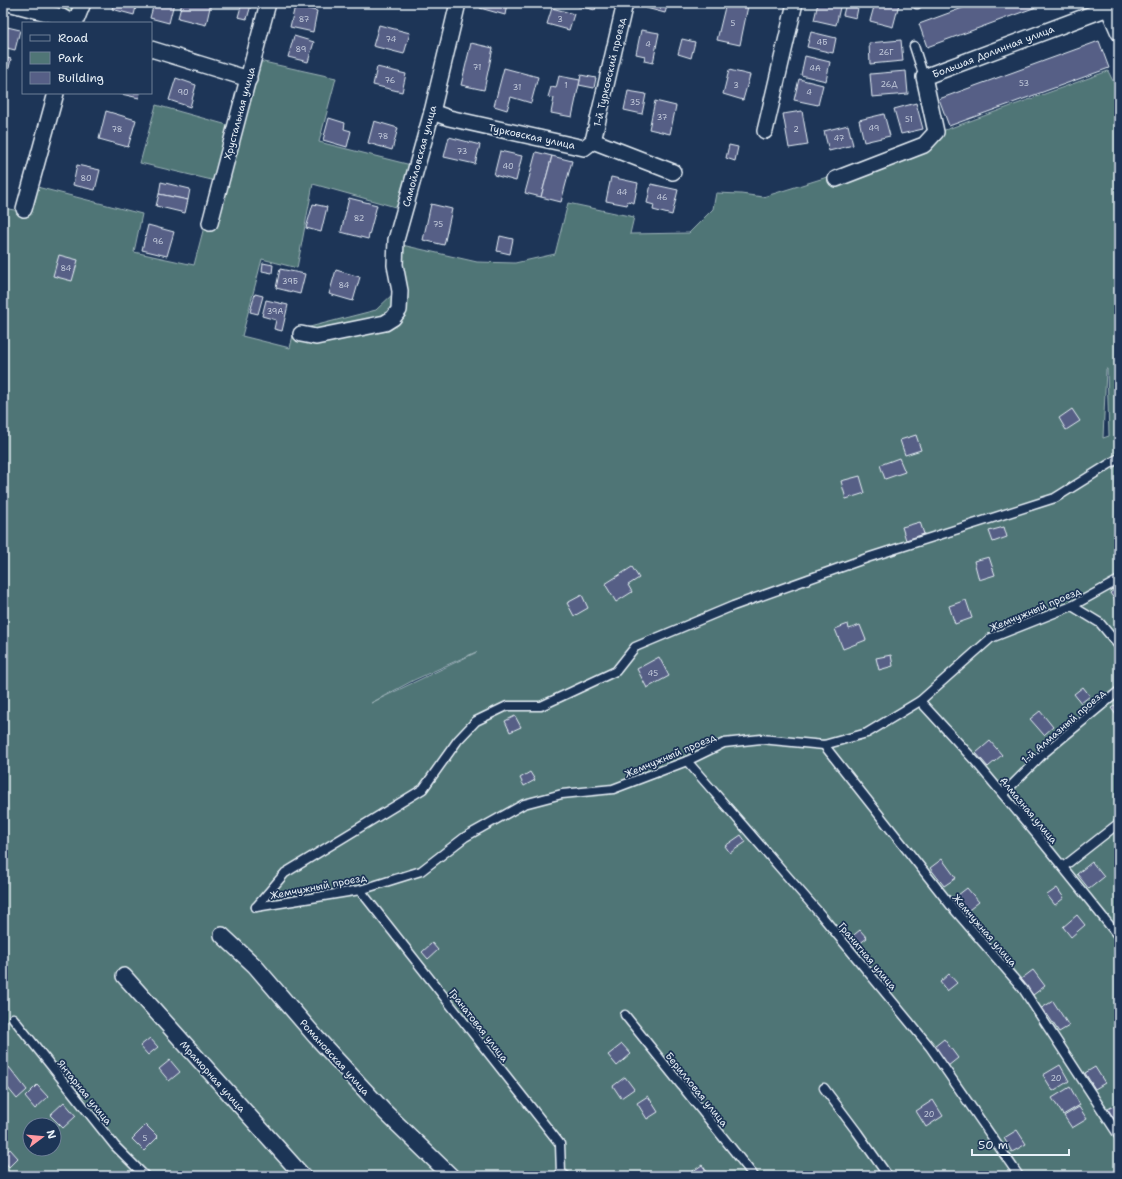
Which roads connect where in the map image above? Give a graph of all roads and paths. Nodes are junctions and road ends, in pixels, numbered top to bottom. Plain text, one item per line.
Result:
1 (8, 3) edge
2 (83, 3) edge
3 (268, 3) edge
4 (458, 3) edge
5 (625, 3) edge
6 (795, 3) edge
7 (1107, 5) edge
8 (72, 22) edge
9 (74, 22) edge
10 (1119, 33) edge
11 (914, 46) dead end
12 (152, 49) edge
13 (924, 77) junction
14 (249, 79) junction
15 (56, 94) edge
16 (432, 112) junction
17 (765, 131) dead end
18 (593, 141) junction
19 (673, 172) dead end
20 (836, 179) dead end
21 (24, 209) dead end
22 (210, 223) dead end
23 (301, 334) dead end
24 (1119, 458) edge
25 (1119, 580) edge
26 (1072, 606) junction
27 (1119, 646) edge
28 (1119, 691) edge
29 (920, 701) junction
30 (824, 746) junction
31 (687, 761) junction
32 (1003, 794) junction
33 (1119, 823) edge
34 (1063, 867) junction
35 (360, 890) junction
36 (222, 935) dead end
37 (1119, 937) edge
38 (124, 976) dead end
39 (625, 1015) dead end
40 (13, 1018) dead end
41 (824, 1088) dead end
42 (1119, 1136) edge
43 (145, 1176) edge
44 (303, 1176) edge
45 (451, 1176) edge
46 (566, 1176) edge
47 (754, 1176) edge
48 (888, 1176) edge
49 (1019, 1176) edge

1 - 8 street
2 - 9 street
3 - 14 street, Хрустальная улица
4 - 16 street, Самойловская улица
5 - 18 street, 1-й Турковский проезд
6 - 17 street
7 - 10 street
7 - 13 street, Большая Долинная улица
11 - 13 lane
12 - 14 street
13 - 20 street, Большая Долинная улица
14 - 22 street, Хрустальная улица
15 - 21 street
16 - 18 street, Турковская улица
16 - 23 street, Самойловская улица
18 - 19 street
24 - 35 lane, Жемчужный проезд
25 - 26 lane, Жемчужный проезд
26 - 27 lane
26 - 29 lane, Жемчужный проезд
28 - 32 lane, 1-й Алмазный проезд
29 - 30 lane, Жемчужный проезд
29 - 32 lane, Алмазная улица
30 - 31 lane, Жемчужный проезд
30 - 42 lane, Жемчужная улица
31 - 35 lane, Жемчужный проезд
31 - 49 lane, Гранитная улица
32 - 34 lane, Алмазная улица
33 - 34 lane
34 - 37 lane, Алмазная улица
35 - 46 lane, Гранатовая улица
36 - 45 street, Романовская улица
38 - 44 street, Мраморная улица
39 - 47 lane, Берилловая улица
40 - 43 lane, Янтарная улица
41 - 48 lane

